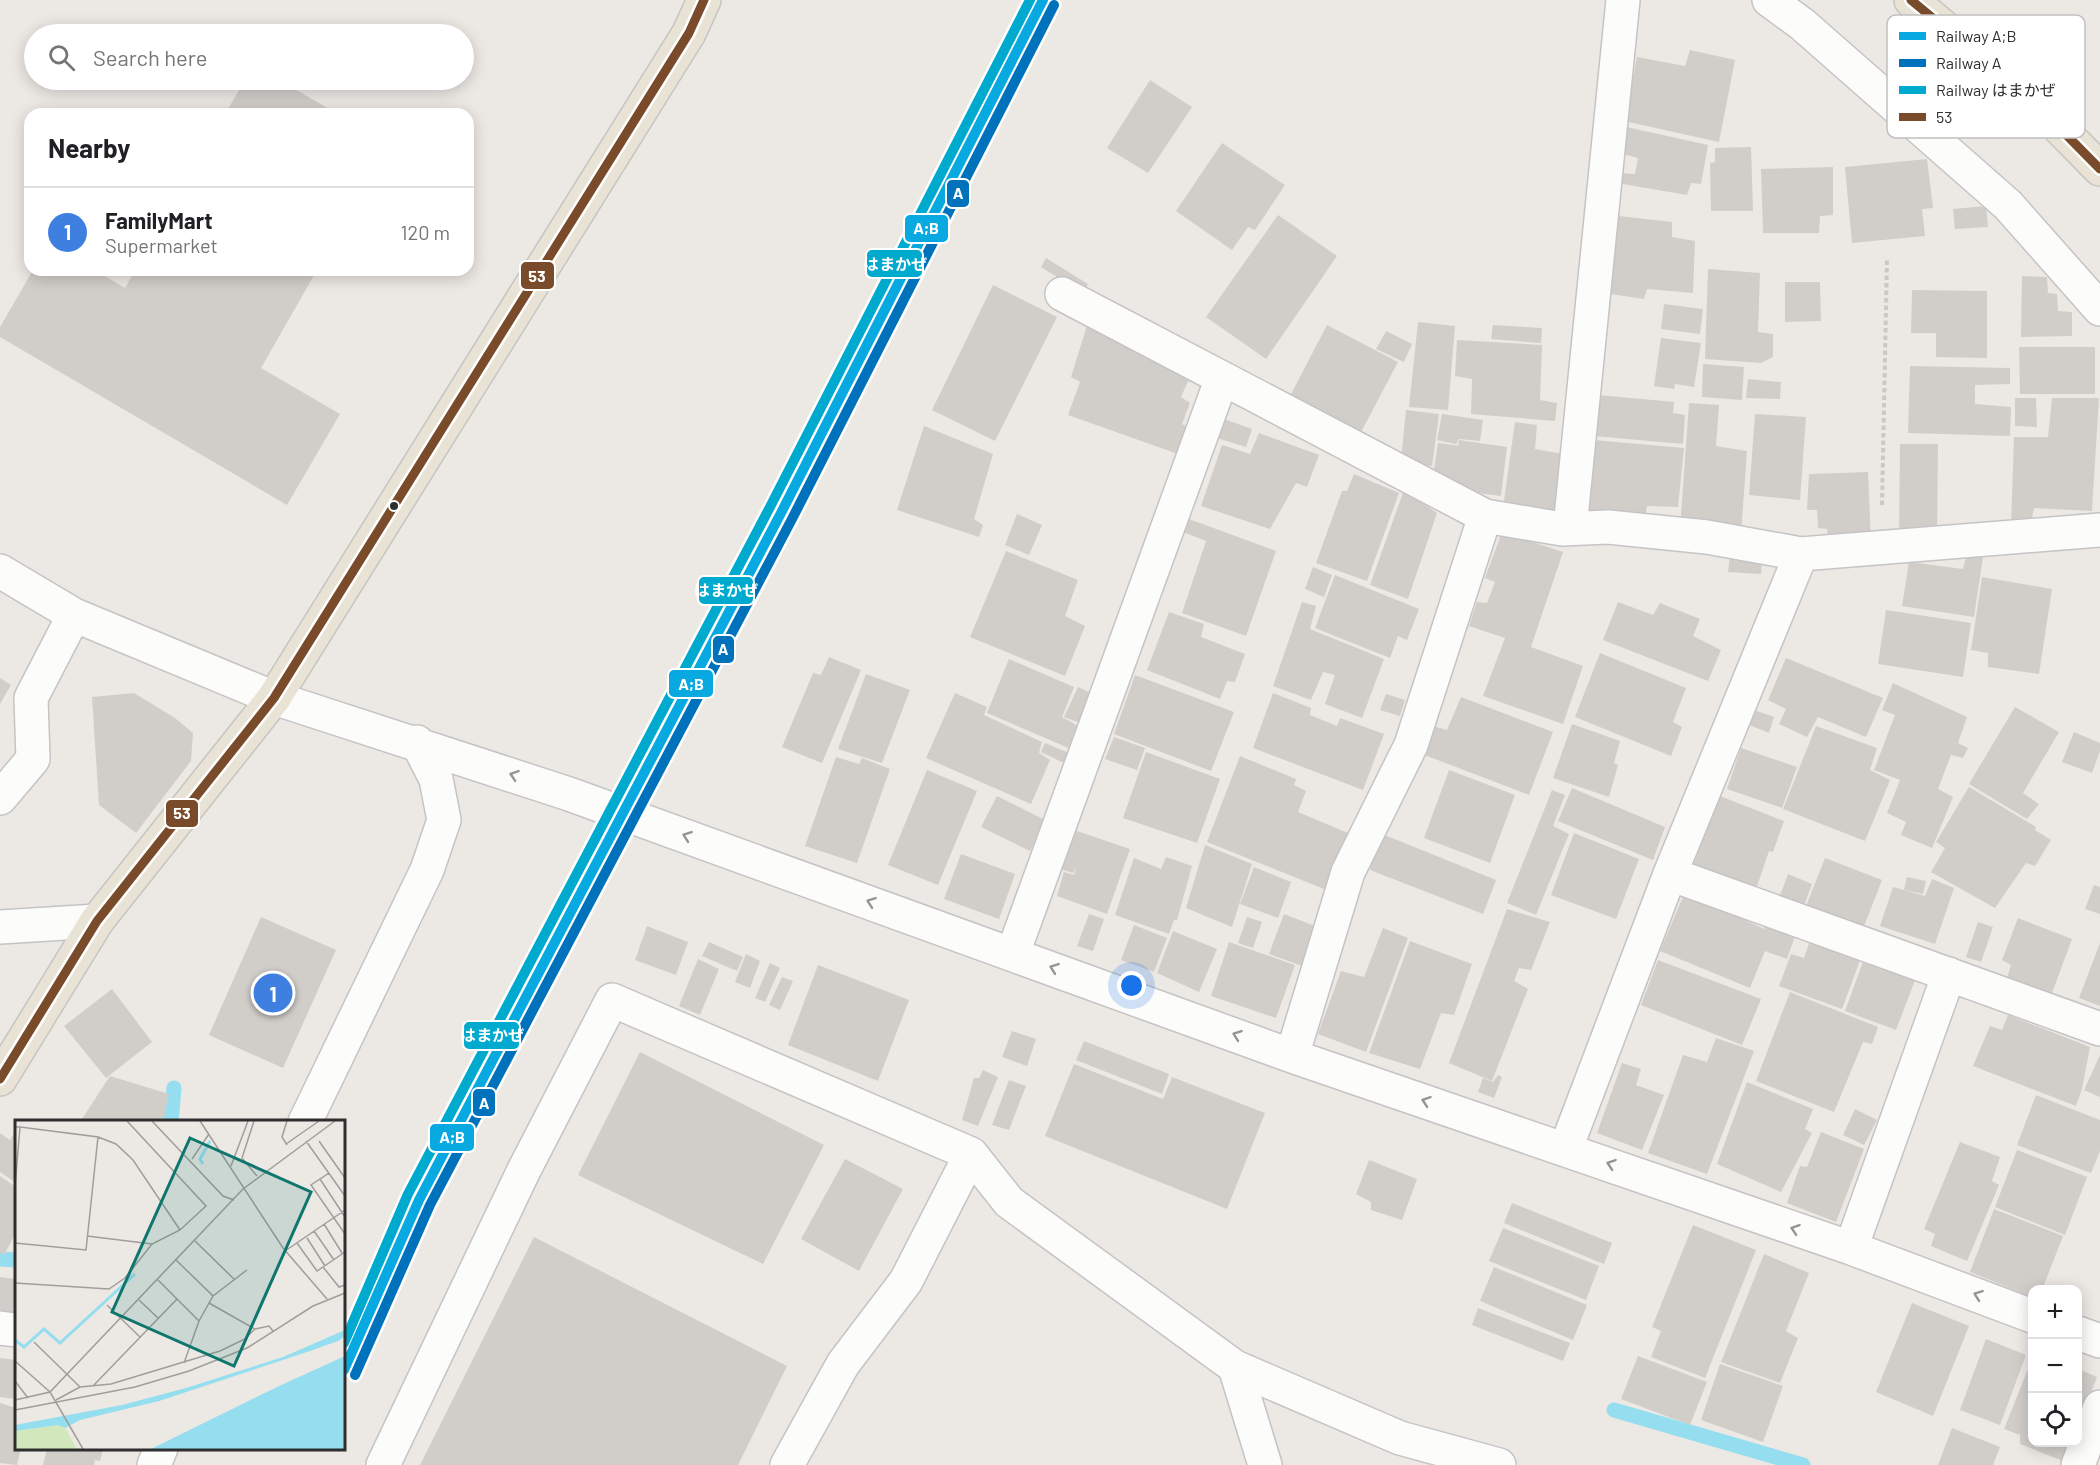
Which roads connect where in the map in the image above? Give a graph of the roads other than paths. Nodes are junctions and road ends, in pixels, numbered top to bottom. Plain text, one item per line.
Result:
1 (704, 0) edge
2 (1623, 0) edge
3 (1770, 0) edge
4 (1911, 0) edge
5 (1929, 15) edge
6 (1887, 99) edge
7 (1932, 138) edge
8 (2069, 138) edge
9 (2100, 169) edge
10 (1062, 294) dead end
11 (2100, 309) edge
12 (1222, 378) junction
13 (1485, 516) junction
14 (1570, 528) junction
15 (2100, 530) edge
16 (1801, 554) junction
17 (0, 571) edge
18 (74, 615) junction
19 (274, 698) junction
20 (417, 742) junction
21 (0, 798) edge
22 (1670, 874) junction
23 (97, 921) junction
24 (0, 927) edge
25 (1013, 953) junction
26 (1949, 974) junction
27 (2100, 1029) edge
28 (1292, 1056) junction
29 (0, 1079) edge
30 (306, 1120) edge
31 (1566, 1148) junction
32 (970, 1154) junction
33 (1851, 1248) junction
34 (2028, 1314) edge
35 (0, 1328) edge
36 (15, 1330) edge
37 (2082, 1334) edge
38 (2100, 1341) edge
39 (1235, 1367) junction
40 (2100, 1407) edge
41 (161, 1450) edge
42 (154, 1465) edge
43 (383, 1465) edge
44 (787, 1465) edge
45 (1265, 1465) edge
46 (1499, 1465) edge
47 (2078, 1465) edge

1 - 19 main road
2 - 14 street
3 - 6 street
4 - 5 main road
7 - 11 street
8 - 9 main road
10 - 12 street
12 - 13 street
12 - 25 street
13 - 14 street
13 - 28 street
14 - 16 street
15 - 16 street
16 - 22 street
17 - 18 street
18 - 19 street
18 - 21 street
19 - 20 street
19 - 23 main road
25 -> 20 street
20 - 30 street
22 - 26 street
22 - 31 street
23 - 24 street
23 - 29 main road
28 -> 25 street
26 - 27 street
26 - 33 street
31 -> 28 street
33 -> 31 street
32 - 39 street
32 - 43 street
32 - 44 street
34 -> 33 street
35 - 36 street
37 - 38 street
39 - 45 street
39 - 46 street
40 - 47 street
41 - 42 street

